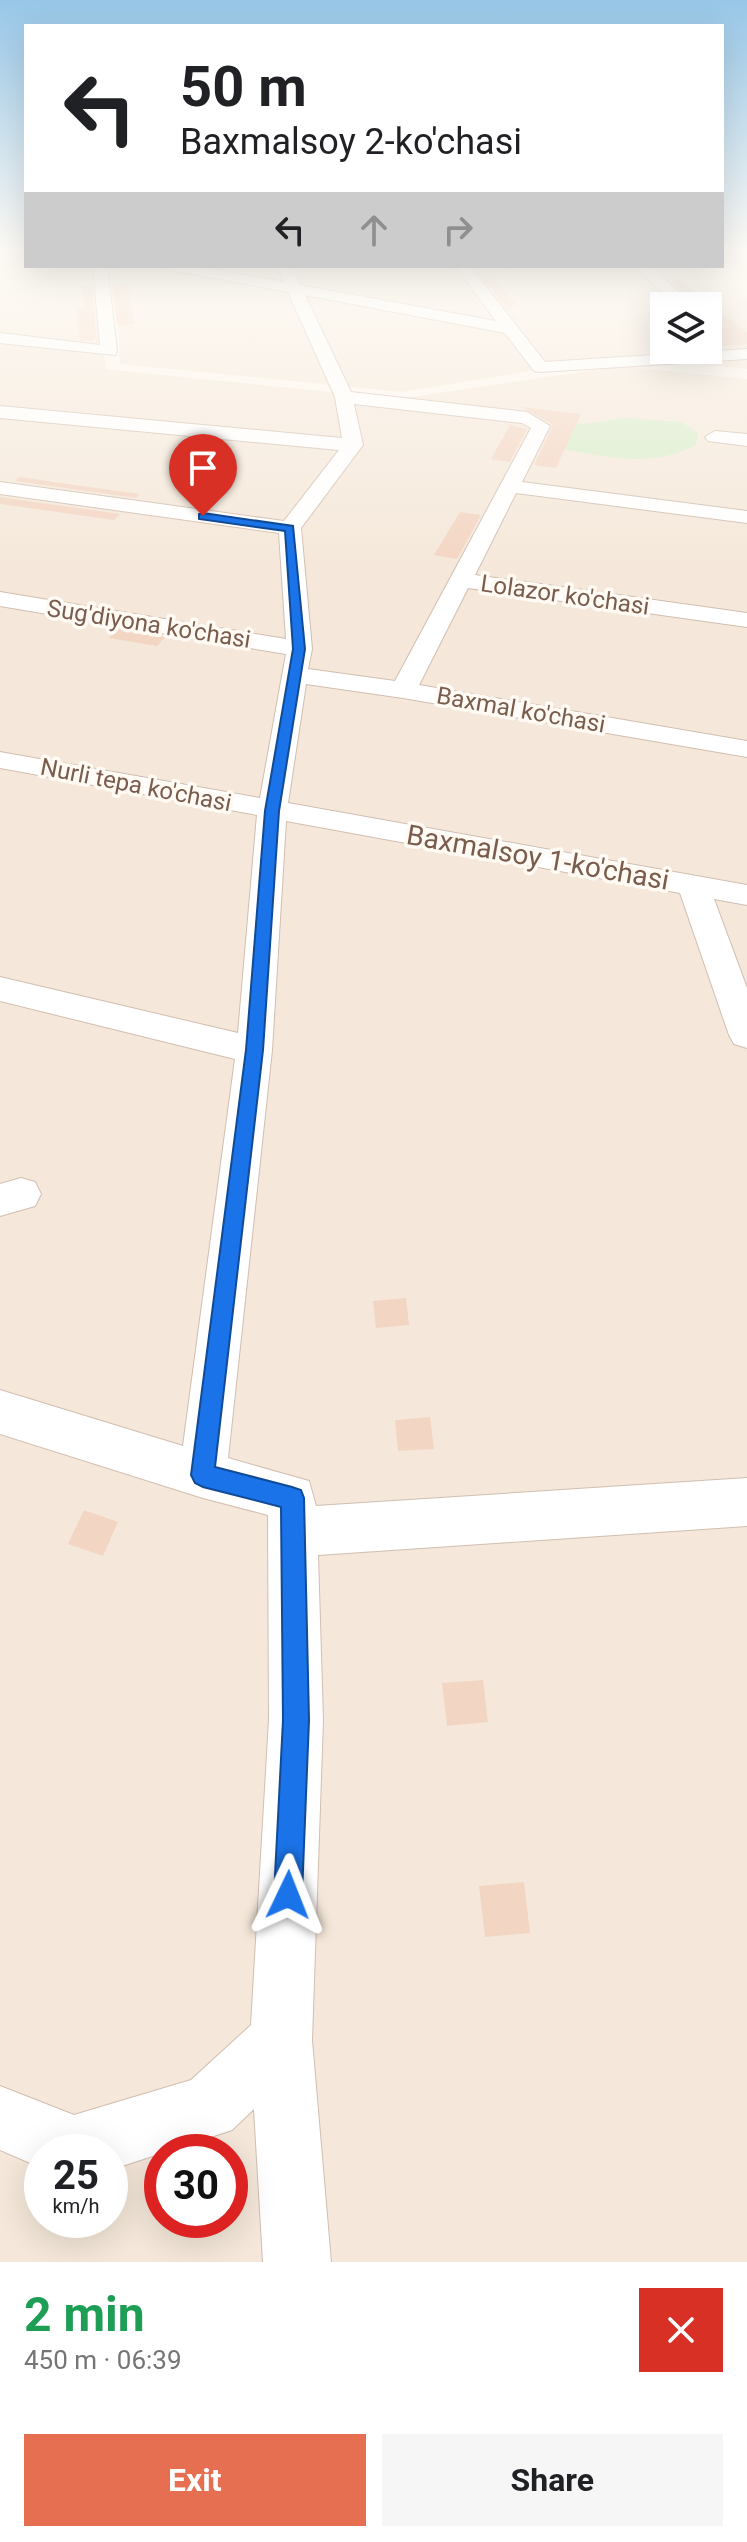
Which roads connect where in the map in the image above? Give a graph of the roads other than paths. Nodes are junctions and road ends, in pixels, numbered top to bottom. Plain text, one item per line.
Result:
1 (325, 357) edge
2 (532, 357) edge
3 (725, 357) edge
4 (344, 397) junction
5 (0, 412) edge
6 (715, 437) dead end
7 (747, 440) edge
8 (353, 445) junction
9 (508, 486) junction
10 (0, 488) edge
11 (747, 517) edge
12 (290, 528) junction
13 (461, 580) junction
14 (0, 599) edge
15 (747, 620) edge
16 (297, 662) junction
17 (403, 690) junction
18 (747, 749) edge
19 (0, 760) edge
20 (272, 811) junction
21 (693, 885) junction
22 (747, 895) edge
23 (0, 989) edge
24 (747, 1035) edge
25 (254, 1050) junction
26 (0, 1412) edge
27 (203, 1475) junction
28 (747, 1502) edge
29 (291, 1532) junction
30 (281, 2040) junction
31 (0, 2118) edge
32 (297, 2262) edge

1 - 4 street
2 - 3 street
4 - 8 street
4 - 9 street, Lolazor ko'chasi
5 - 8 street
6 - 7 street
8 - 12 street
9 - 11 street
9 - 13 street, Lolazor ko'chasi
10 - 12 street
12 - 16 street
13 - 15 street, Lolazor ko'chasi
13 - 17 street
14 - 16 street, Sug'diyona ko'chasi
16 - 17 street, Baxmal ko'chasi
16 - 20 street
17 - 18 street, Baxmal ko'chasi
19 - 20 street, Nurli tepa ko'chasi
20 - 21 street, Baxmalsoy 1-ko'chasi
20 - 25 street
21 - 22 street
21 - 24 street, Baxmalsoy 1-ko'chasi
23 - 25 street
25 - 27 street
26 - 27 street
27 - 29 street
28 - 29 street
29 - 30 street
30 - 31 street
30 - 32 street

